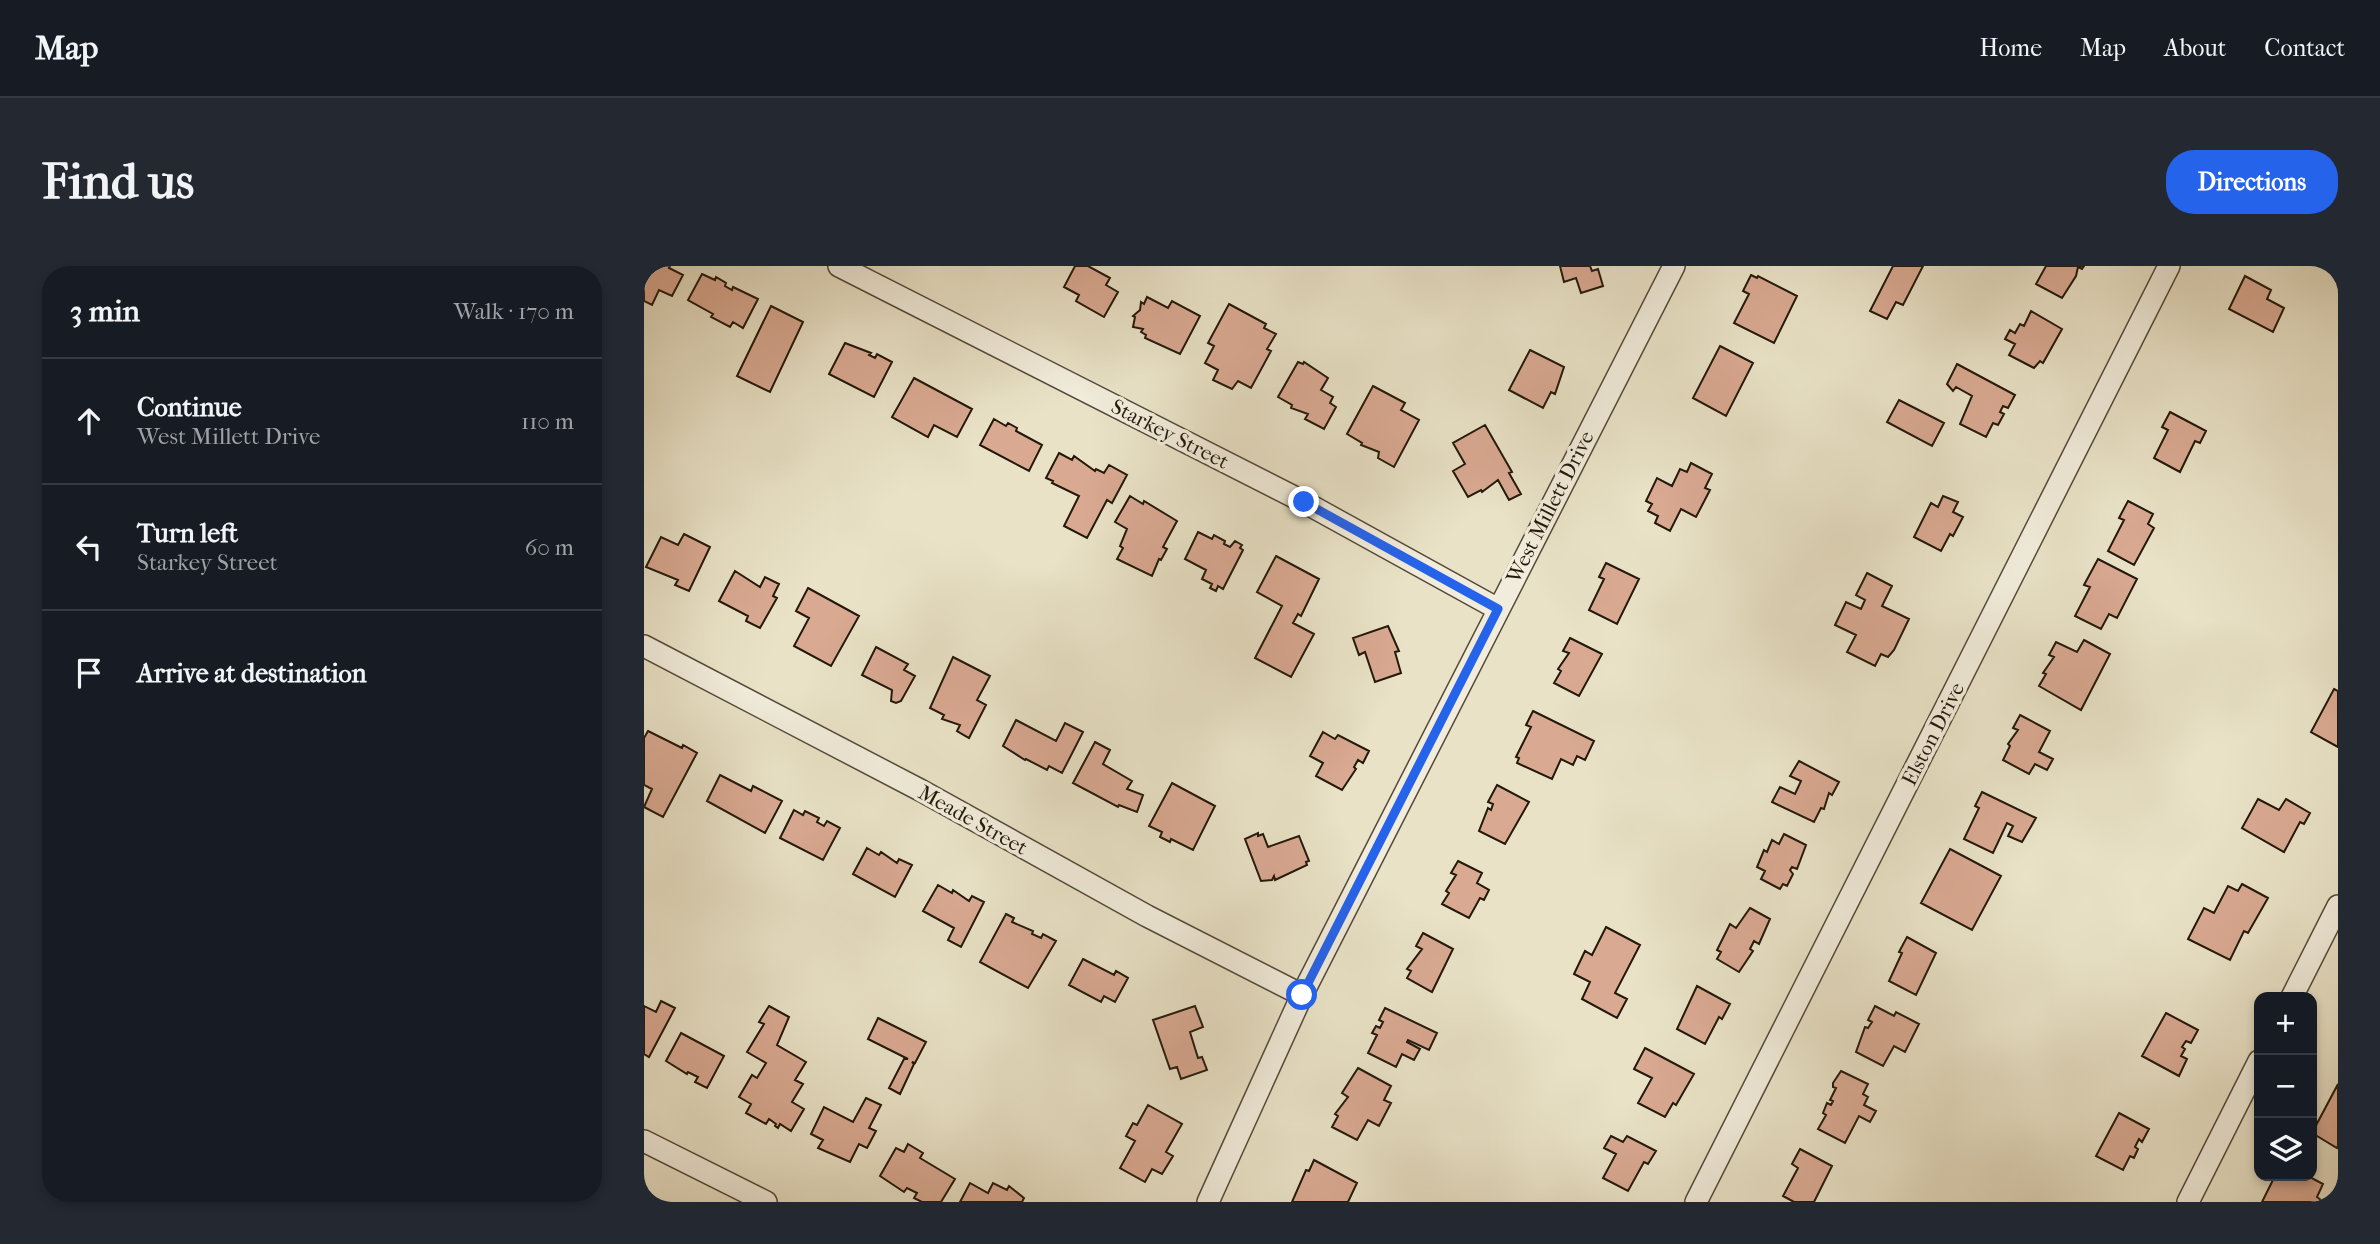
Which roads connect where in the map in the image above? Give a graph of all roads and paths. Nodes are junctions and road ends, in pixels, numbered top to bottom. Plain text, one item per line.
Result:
1 (839, 266) edge
2 (1674, 266) edge
3 (2169, 266) edge
4 (1498, 609) junction
5 (644, 646) edge
6 (2338, 906) edge
7 (2295, 992) edge
8 (1302, 995) junction
9 (2254, 1071) edge
10 (644, 1141) edge
11 (766, 1202) edge
12 (1208, 1202) edge
13 (1696, 1202) edge
14 (2188, 1202) edge

1 - 4 street, Starkey Street
2 - 4 street, West Millett Drive
3 - 13 street, Elston Drive
4 - 8 street, West Millett Drive
5 - 8 street, Meade Street
6 - 7 street
8 - 12 street, West Millett Drive
9 - 14 street
10 - 11 street

